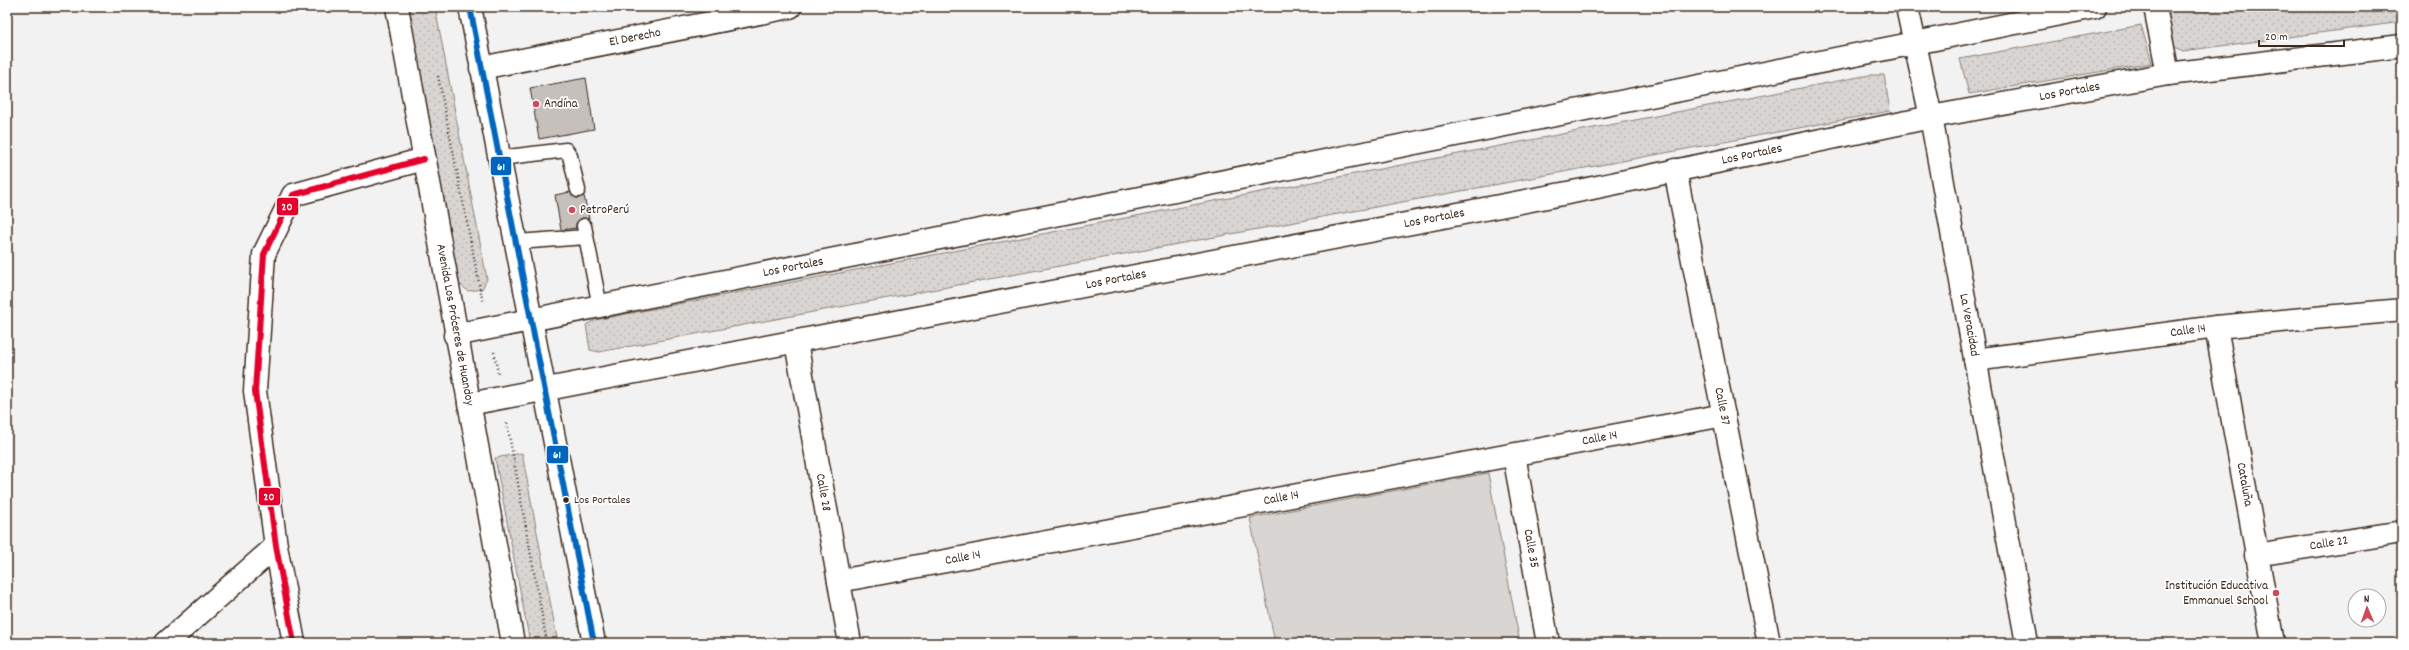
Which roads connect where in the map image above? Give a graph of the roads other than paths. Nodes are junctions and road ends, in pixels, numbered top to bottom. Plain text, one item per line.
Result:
1 (397, 7) edge
2 (470, 7) edge
3 (790, 7) edge
4 (1908, 7) edge
5 (2095, 7) edge
6 (2155, 7) edge
7 (729, 13) edge
8 (1914, 42) junction
9 (2402, 46) edge
10 (481, 68) junction
11 (2168, 74) junction
12 (1931, 117) junction
13 (500, 158) junction
14 (424, 159) junction
15 (1675, 170) junction
16 (578, 190) dead end
17 (516, 242) junction
18 (600, 307) junction
19 (2402, 310) edge
20 (532, 319) junction
21 (2216, 327) junction
22 (456, 335) junction
23 (796, 342) junction
24 (1975, 360) junction
25 (545, 388) junction
26 (469, 404) junction
27 (1724, 415) junction
28 (1514, 455) junction
29 (2402, 532) edge
30 (276, 546) junction
31 (2256, 555) junction
32 (839, 582) junction
33 (166, 643) edge
34 (294, 643) edge
35 (513, 643) edge
36 (594, 643) edge
37 (850, 643) edge
38 (1548, 643) edge
39 (1769, 643) edge
40 (2026, 643) edge
41 (2273, 643) edge

1 - 14 street, Avenida Los Próceres de Huandoy
2 - 10 street
3 - 7 street, El Derecho
4 - 8 street, La Veracidad
5 - 8 street, Los Portales
6 - 11 street
7 - 10 street, El Derecho
8 - 12 street, La Veracidad
8 - 18 street, Los Portales
9 - 11 street, Los Portales
10 - 13 street
11 - 12 street, Los Portales
12 - 15 street, Los Portales
12 - 24 street, La Veracidad
13 - 16 lane
13 - 17 street
14 - 22 street, Avenida Los Próceres de Huandoy
14 - 30 street
15 - 23 street, Los Portales
15 - 27 street, Calle 37
17 - 18 lane
17 - 20 street
18 - 20 street, Los Portales
19 - 21 street, Calle 14
20 - 22 street, Los Portales
20 - 25 street
21 - 24 street, Calle 14
21 - 31 street, Cataluña
22 - 26 street, Avenida Los Próceres de Huandoy
23 - 25 street, Los Portales
23 - 32 street, Calle 28
24 - 40 street, La Veracidad
25 - 26 street, Los Portales
25 - 36 street
26 - 35 street, Avenida Los Próceres de Huandoy
27 - 28 street, Calle 14
27 - 39 street, Calle 37
28 - 32 street, Calle 14
28 - 38 street, Calle 35
29 - 31 street, Calle 22
30 - 33 street
30 - 34 street
31 - 41 street, Cataluña
32 - 37 street, Calle 28

